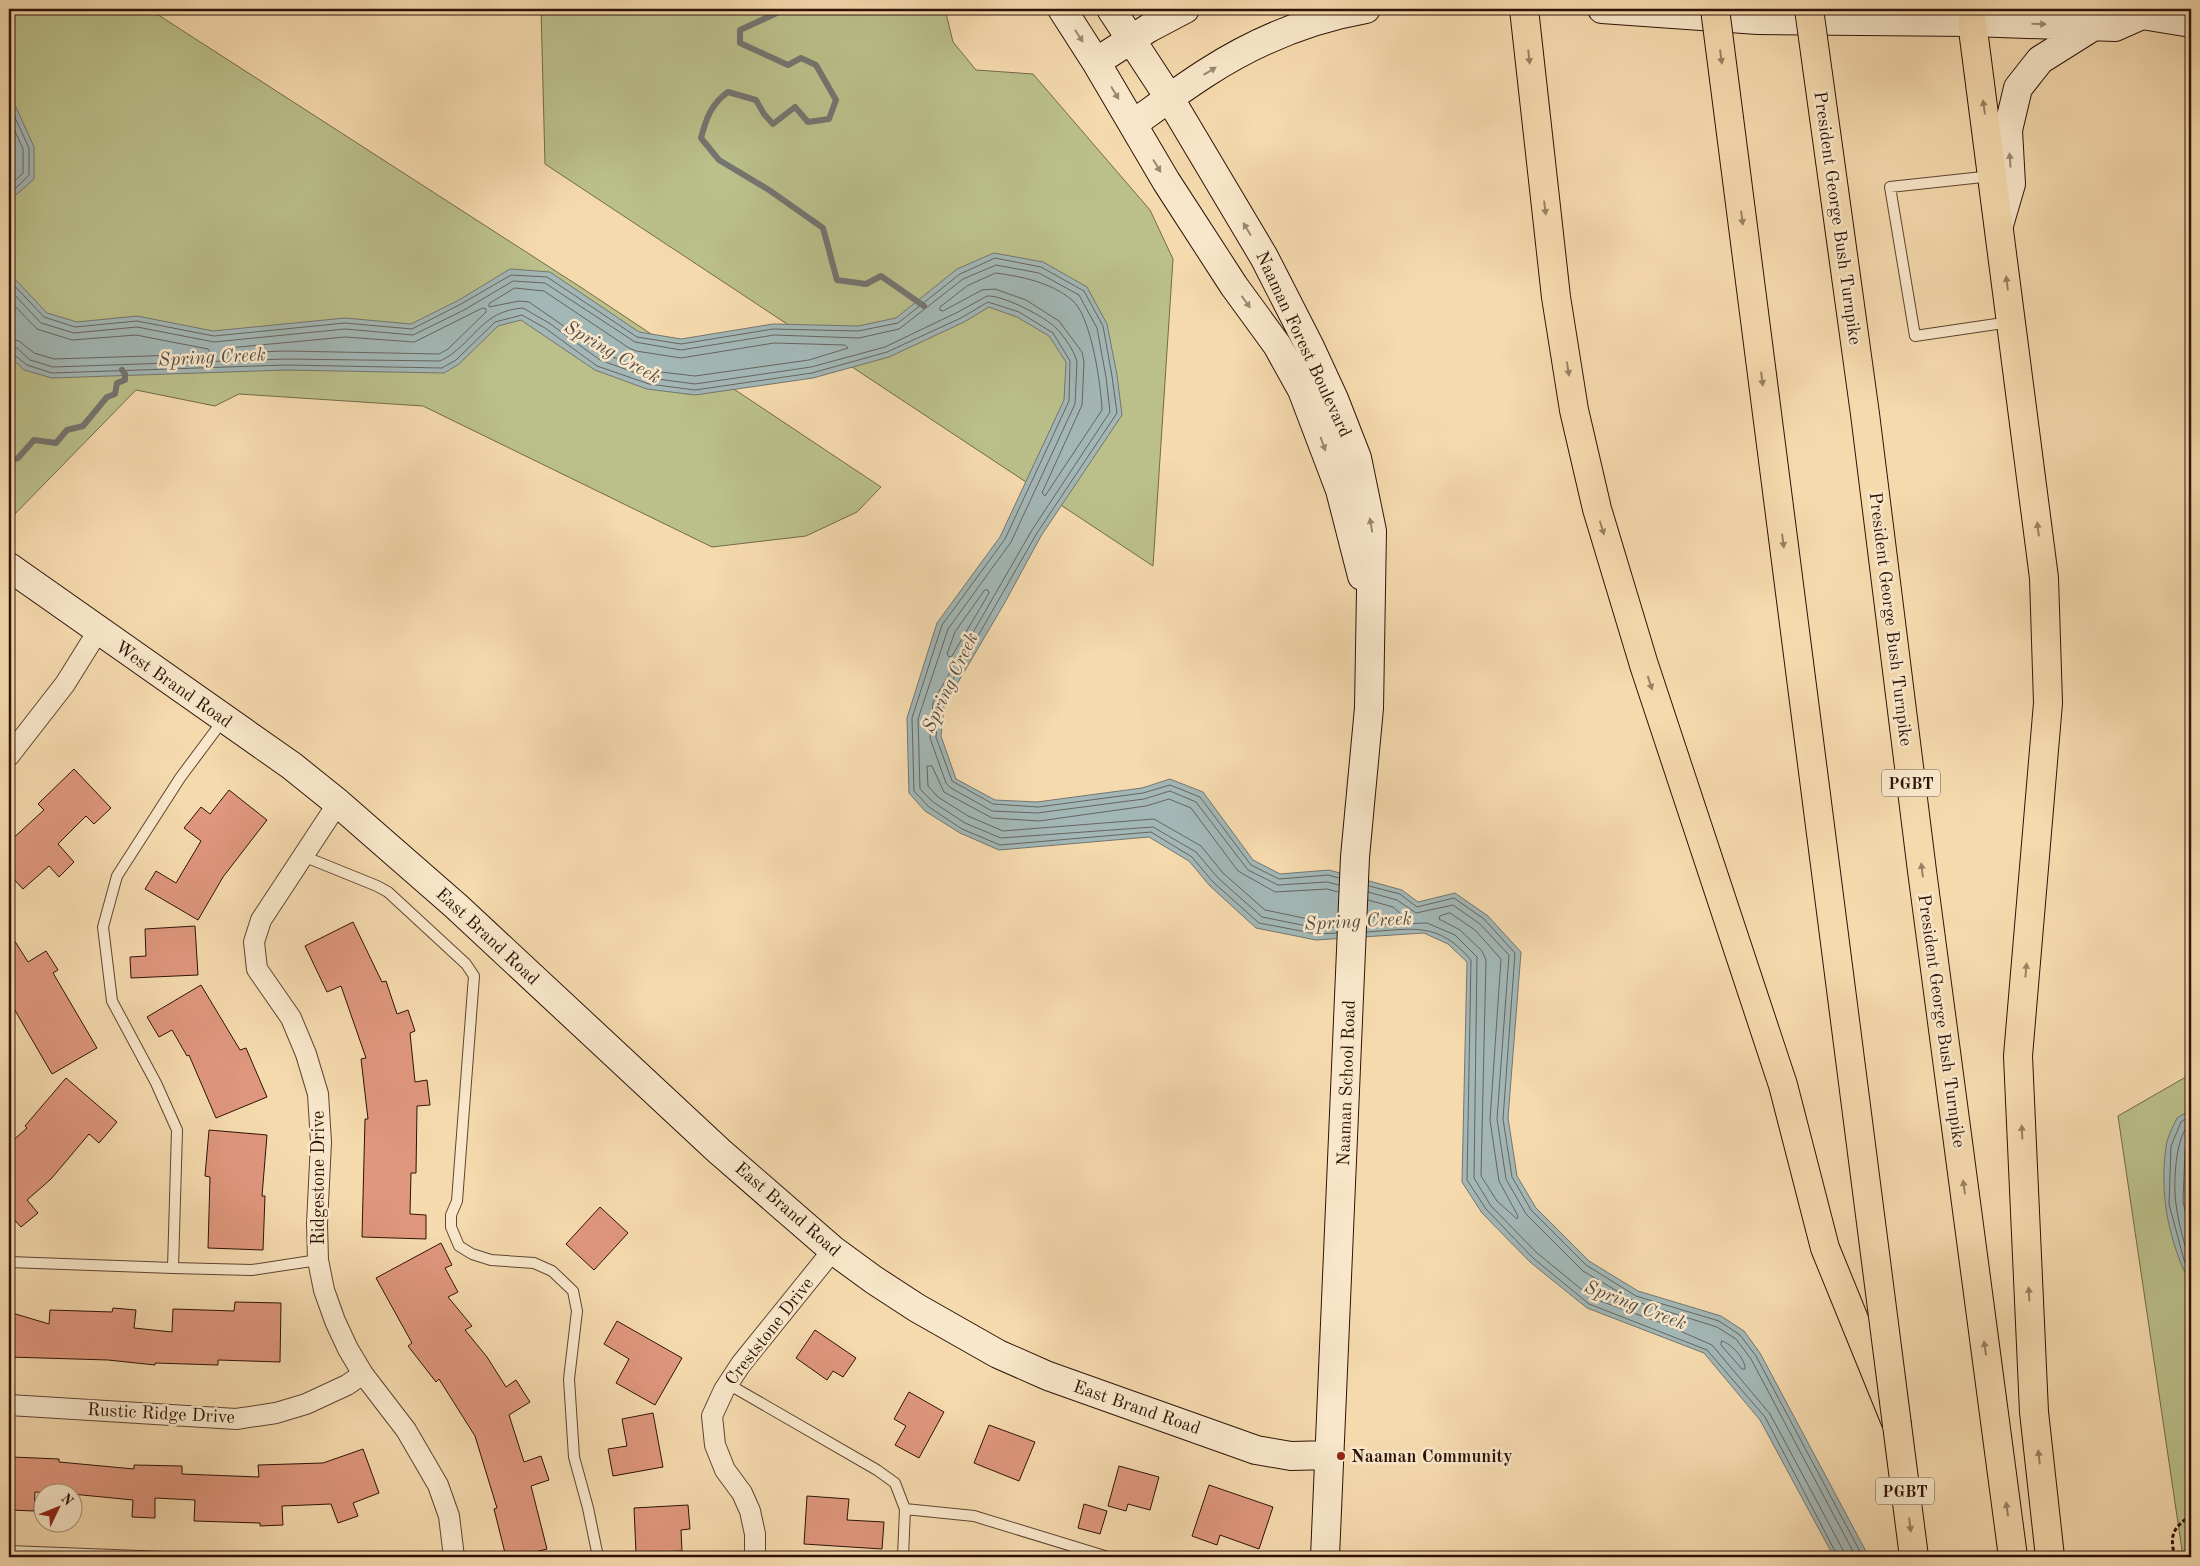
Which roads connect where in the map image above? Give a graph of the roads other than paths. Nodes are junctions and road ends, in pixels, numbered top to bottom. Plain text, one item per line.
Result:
1 (1062, 9) edge
2 (1111, 9) edge
3 (1185, 9) edge
4 (1366, 9) edge
5 (1524, 9) edge
6 (1602, 9) edge
7 (1715, 9) edge
8 (1810, 9) edge
9 (2138, 12) edge
10 (1972, 15) edge
11 (2191, 23) edge
12 (2094, 26) junction
13 (1131, 40) junction
14 (1096, 62) junction
15 (1170, 99) junction
16 (1133, 124) junction
17 (1993, 176) junction
18 (1999, 225) junction
19 (2012, 322) junction
20 (9, 567) edge
21 (1371, 608) junction
22 (98, 631) junction
23 (224, 718) junction
24 (9, 756) edge
25 (338, 803) junction
26 (302, 856) junction
27 (833, 1250) junction
28 (318, 1260) junction
29 (9, 1262) edge
30 (173, 1268) junction
31 (363, 1374) junction
32 (728, 1384) junction
33 (9, 1405) edge
34 (1897, 1425) junction
35 (1330, 1455) junction
36 (905, 1509) junction
37 (9, 1551) edge
38 (166, 1557) edge
39 (454, 1557) edge
40 (598, 1557) edge
41 (755, 1557) edge
42 (903, 1557) edge
43 (1108, 1557) edge
44 (1325, 1557) edge
45 (1914, 1557) edge
46 (2013, 1557) edge
47 (2050, 1557) edge

1 -> 14 main road, Naaman Forest Boulevard
2 - 13 main road, Naaman Forest Boulevard
3 - 13 main road
15 -> 4 main road
5 -> 34 highway, bridge
6 - 10 main road
7 -> 34 highway, PGBT, bridge
46 -> 8 highway, President George Bush Turnpike / PGBT, bridge
9 - 11 main road
9 - 12 main road
10 -> 12 main road
17 -> 10 highway
18 -> 12 main road
13 - 14 main road
13 - 15 main road, Naaman Forest Boulevard
14 -> 16 main road, Naaman Forest Boulevard
15 - 16 main road
21 -> 15 main road, Naaman Forest Boulevard
16 -> 21 main road, Naaman Forest Boulevard
17 - 18 highway
17 - 19 lane
19 -> 18 highway
47 -> 19 highway
20 - 22 main road, West Brand Road
21 - 35 main road, Naaman School Road
22 - 23 main road, West Brand Road
22 - 24 street
23 - 25 main road, West Brand Road
23 - 30 lane
25 - 26 street, Ridgestone Drive
25 - 27 main road, East Brand Road
26 - 28 street, Ridgestone Drive
26 - 40 lane
27 - 32 street, Creststone Drive
27 - 35 main road, East Brand Road
28 - 30 lane
28 - 31 street, Ridgestone Drive
29 - 30 lane
31 - 33 street, Rustic Ridge Drive
31 - 39 street, Ridgestone Drive
32 - 36 lane
32 - 41 street, Creststone Drive
34 -> 45 highway, PGBT
35 - 44 main road, Naaman School Road
36 - 42 lane
36 - 43 lane
37 - 38 lane

